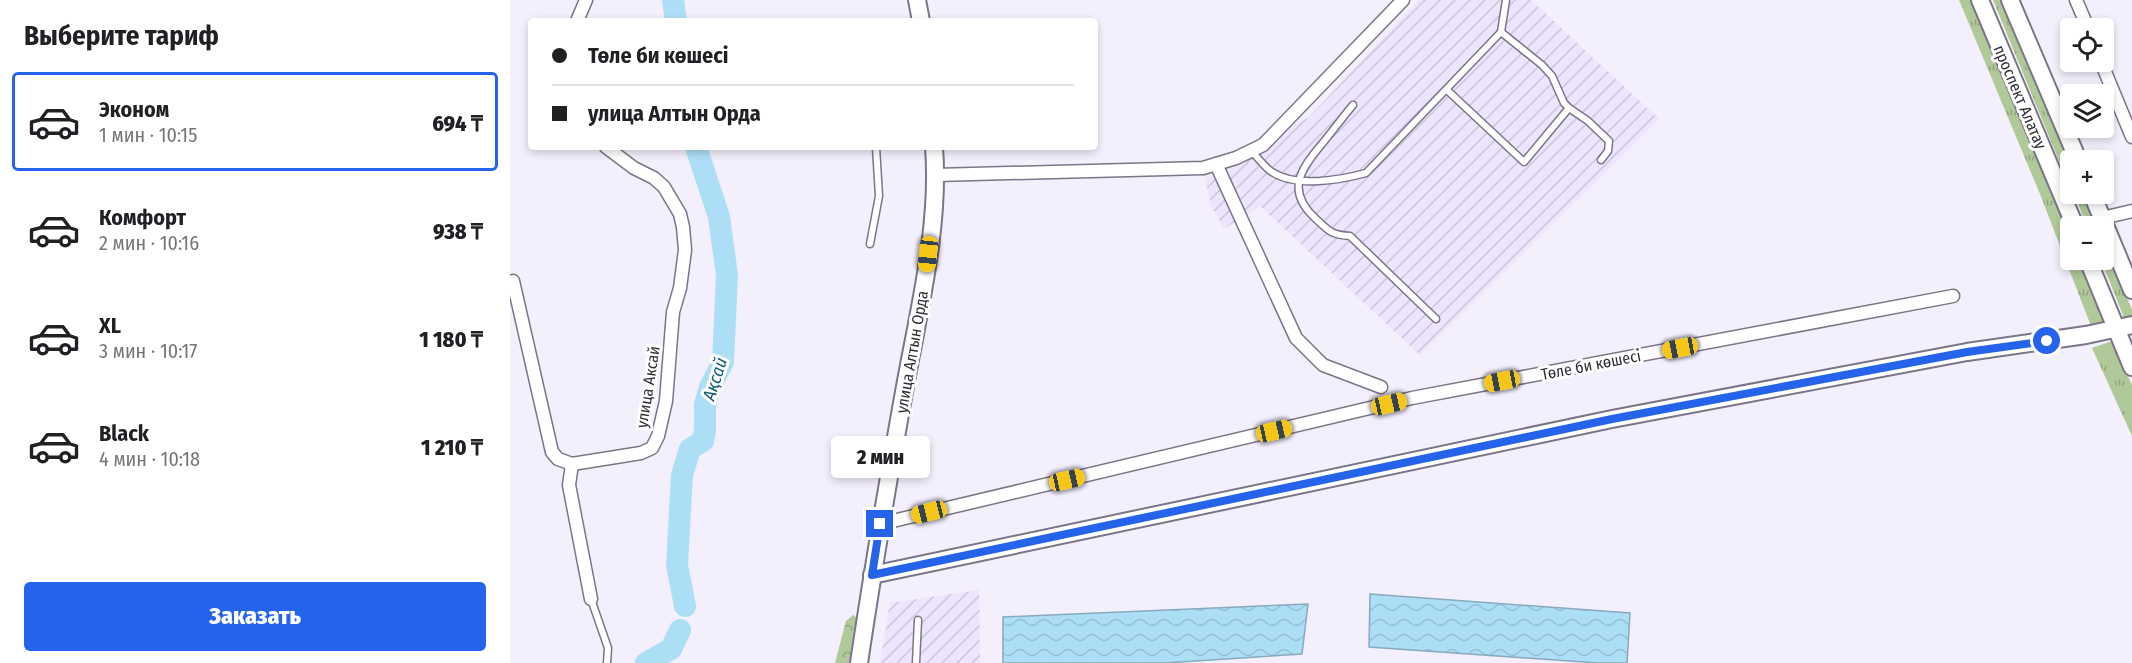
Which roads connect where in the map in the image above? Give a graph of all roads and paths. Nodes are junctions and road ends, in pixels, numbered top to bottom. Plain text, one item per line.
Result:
1 (586, 0) edge
2 (916, 0) edge
3 (1403, 0) edge
4 (1506, 0) edge
5 (1980, 0) edge
6 (2010, 0) edge
7 (2076, 0) edge
8 (578, 18) edge
9 (920, 18) edge
10 (2084, 18) edge
11 (1501, 32) junction
12 (2105, 72) edge
13 (1447, 90) junction
14 (1353, 105) dead end
15 (1569, 108) junction
16 (2132, 137) edge
17 (610, 150) edge
18 (876, 150) edge
19 (934, 150) edge
20 (2074, 150) edge
21 (1251, 151) junction
22 (1601, 160) dead end
23 (1216, 164) junction
24 (936, 175) junction
25 (1299, 181) junction
26 (2132, 211) edge
27 (2071, 216) edge
28 (2111, 216) edge
29 (870, 244) dead end
30 (2114, 247) edge
31 (2093, 270) edge
32 (513, 281) dead end
33 (2132, 290) edge
34 (1953, 297) dead end
35 (1436, 319) dead end
36 (2124, 328) edge
37 (2132, 367) edge
38 (1381, 387) dead end
39 (572, 464) junction
40 (880, 524) junction
41 (872, 575) junction
42 (591, 599) joint
43 (918, 620) dead end
44 (607, 663) edge
45 (859, 663) edge
46 (916, 663) edge

1 - 8 street
2 - 9 main road
3 - 21 street
4 - 11 lane
5 - 27 main road, проспект Алатау
6 - 20 main road, проспект Алатау
7 - 10 street
11 - 13 lane
11 - 15 lane
12 - 16 street
13 - 15 lane
13 - 25 lane
14 - 25 lane
15 - 22 lane
17 - 39 street, улица Аксай
18 - 29 lane
19 - 24 main road, улица Алтын Орда
21 - 23 street
21 - 25 lane
23 - 24 street
23 - 38 street
24 - 40 main road, улица Алтын Орда
25 - 35 lane
26 - 28 street
30 - 33 main road
31 - 36 main road
32 - 39 street
34 - 40 street, Төле би көшесі
36 - 37 main road
36 - 41 main road
39 - 42 street
40 - 41 main road, улица Алтын Орда
41 - 45 main road, улица Алтын Орда
42 - 44 lane
43 - 46 lane

